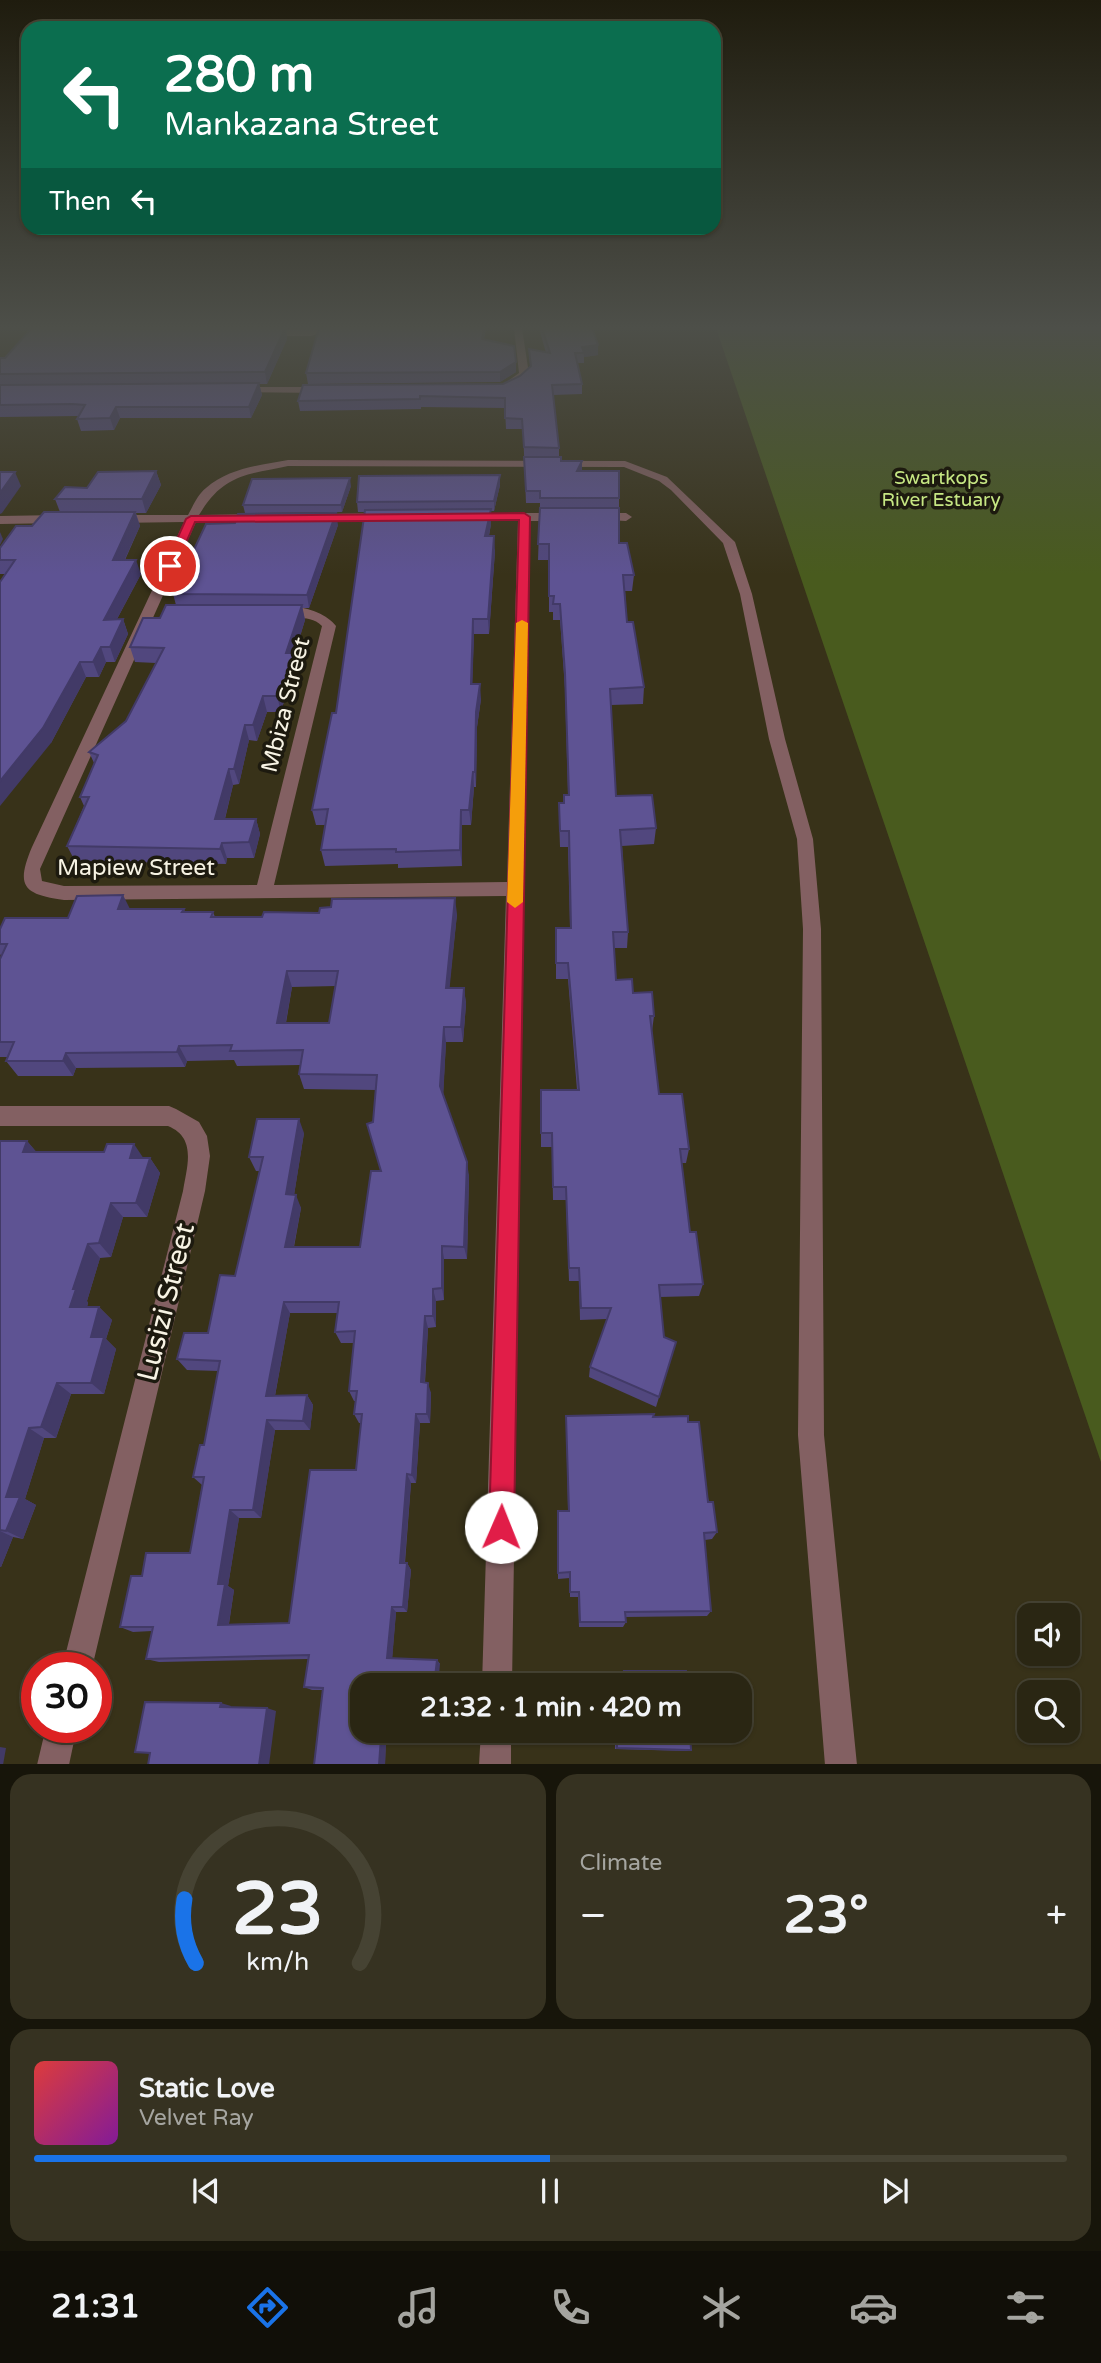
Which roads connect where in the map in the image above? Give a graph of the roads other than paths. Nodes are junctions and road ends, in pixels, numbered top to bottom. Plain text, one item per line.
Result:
1 (402, 517) edge
2 (457, 517) edge
3 (524, 517) junction
4 (626, 517) dead end
5 (268, 518) edge
6 (308, 518) edge
7 (68, 519) edge
8 (95, 519) edge
9 (191, 519) junction
10 (0, 520) edge
11 (267, 613) edge
12 (516, 889) junction
13 (264, 891) junction
14 (0, 1116) edge
15 (80, 1652) edge
16 (497, 1673) edge
17 (58, 1743) edge
18 (496, 1743) edge
19 (53, 1764) edge
20 (495, 1764) edge
21 (841, 1764) edge

1 - 6 street
2 - 3 street
3 - 4 street
3 - 12 street
5 - 9 street
7 - 10 street
8 - 9 street
9 - 13 street, Mapiew Street
9 - 21 street, Mapiew Street
11 - 13 street, Mbiza Street
12 - 13 street, Mapiew Street
12 - 16 street
14 - 15 street, Lusizi Street
17 - 19 street
18 - 20 street

